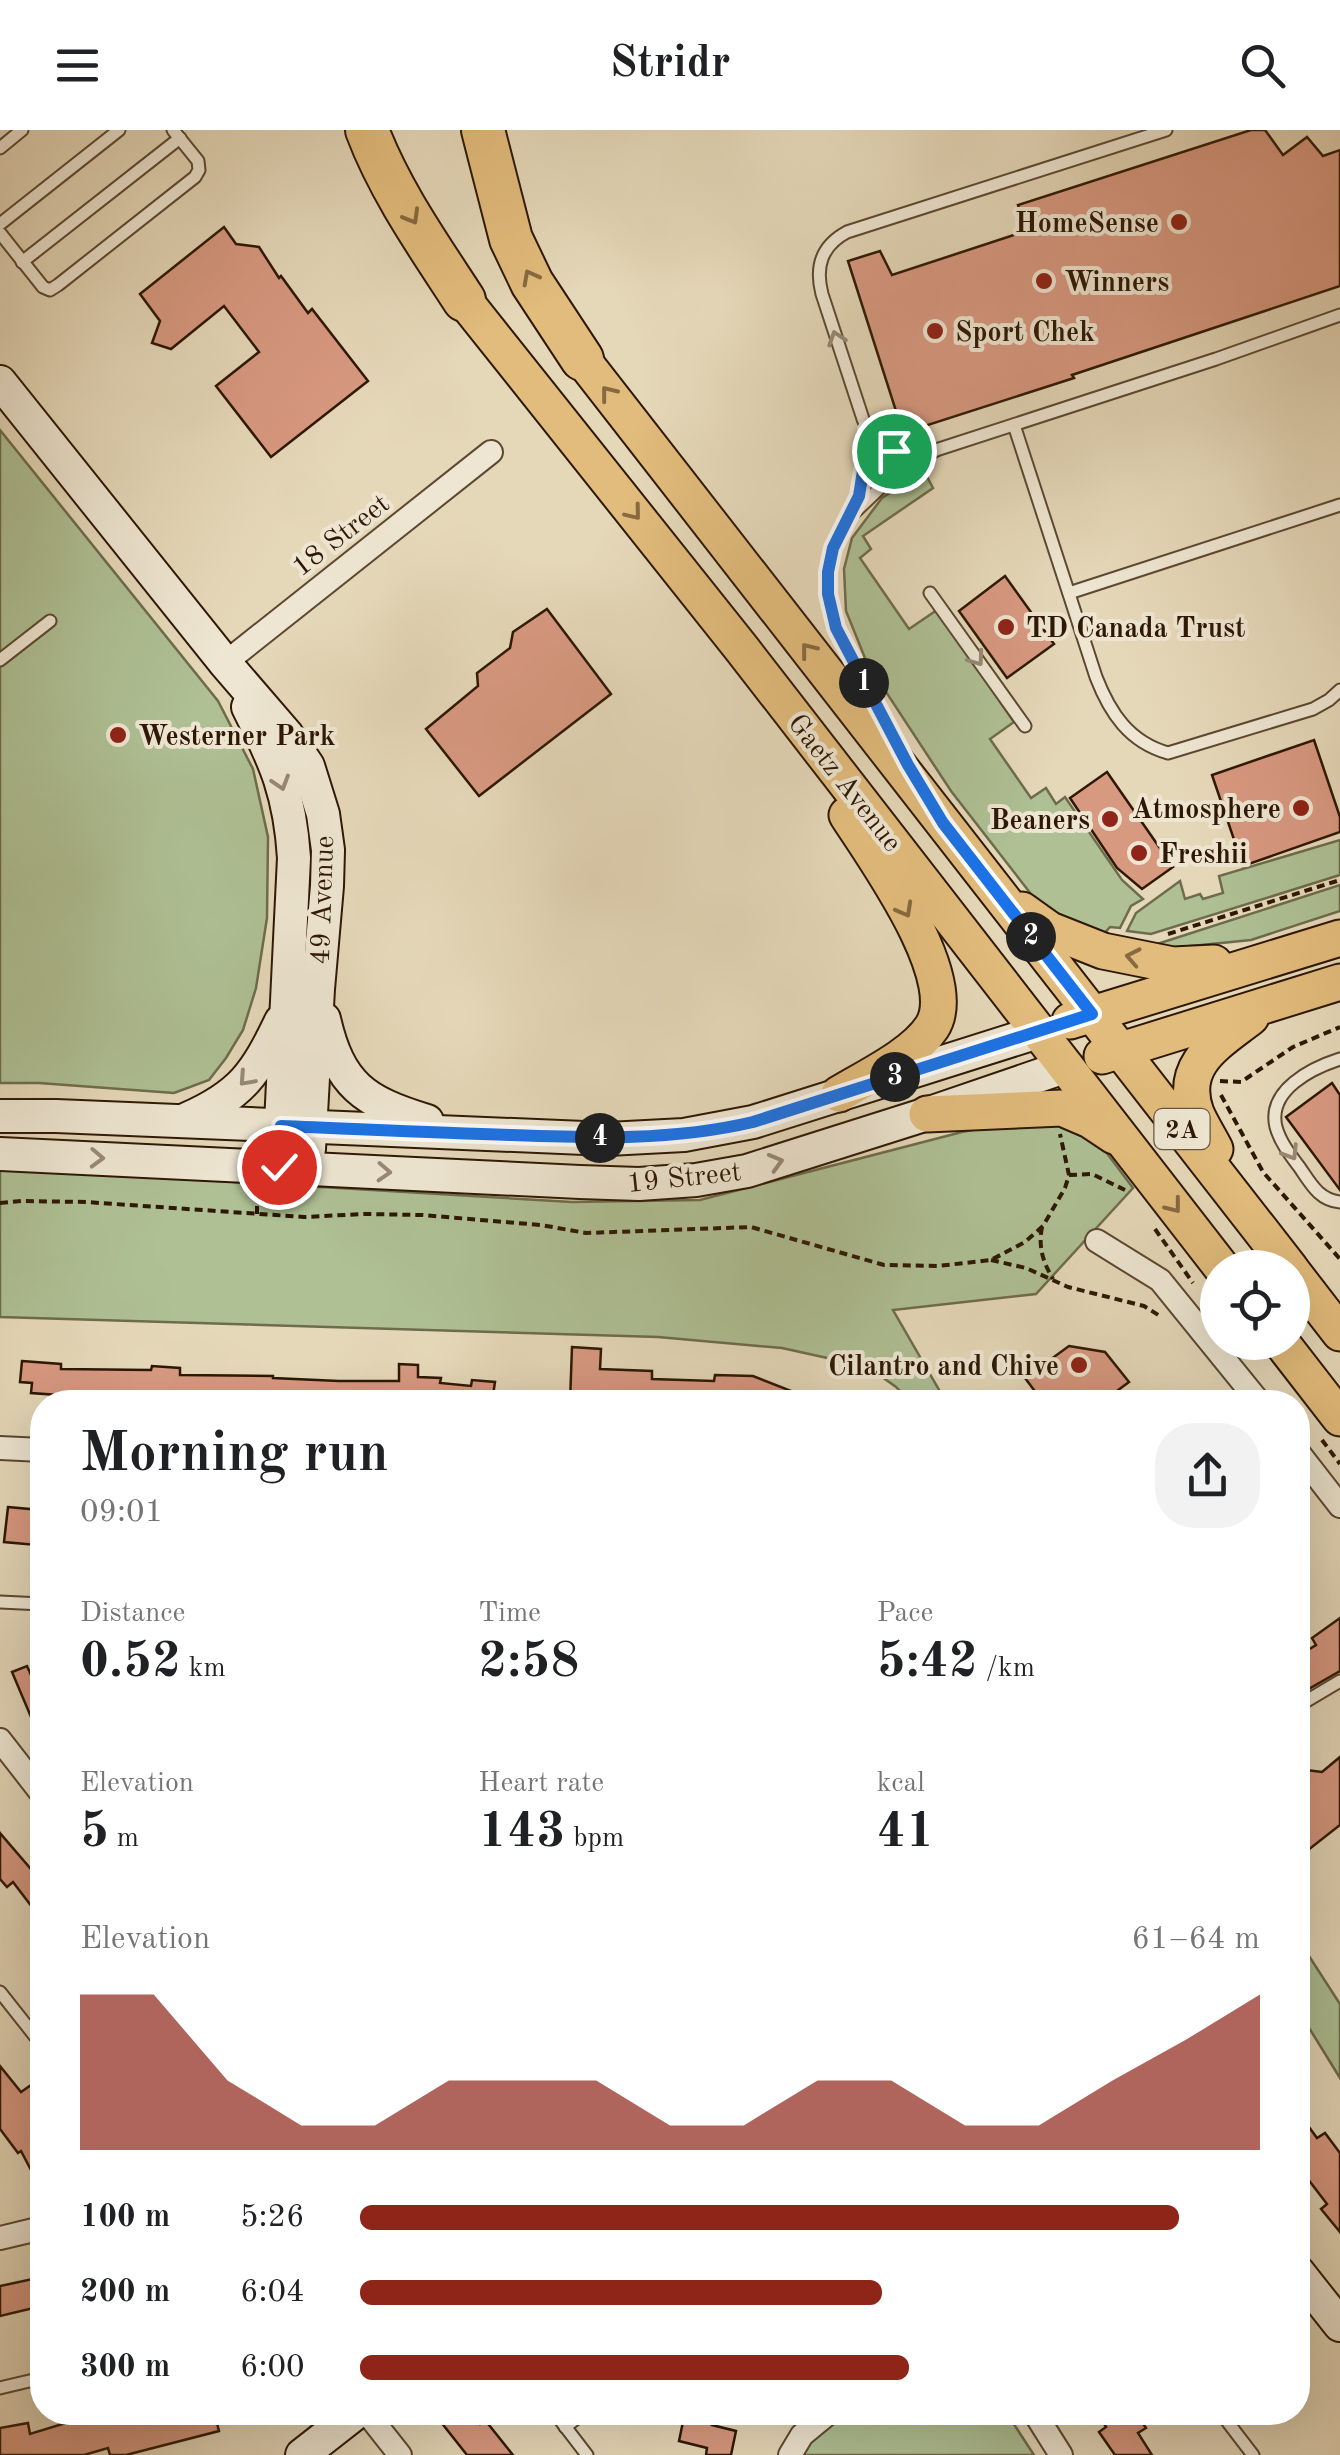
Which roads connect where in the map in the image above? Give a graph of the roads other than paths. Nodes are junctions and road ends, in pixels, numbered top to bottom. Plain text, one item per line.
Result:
1 (22, 130) edge
2 (119, 130) edge
3 (367, 130) edge
4 (483, 130) edge
5 (1166, 130) edge
6 (176, 134) edge
7 (0, 148) edge
8 (0, 224) edge
9 (0, 233) edge
10 (22, 262) junction
11 (464, 300) joint
12 (1340, 315) edge
13 (582, 359) joint
14 (0, 382) edge
15 (1014, 424) junction
16 (867, 430) junction
17 (936, 450) junction
18 (491, 452) dead end
19 (1340, 505) edge
20 (850, 518) junction
21 (1068, 592) junction
22 (930, 593) dead end
23 (50, 621) dead end
24 (742, 649) junction
25 (0, 660) edge
26 (226, 663) junction
27 (1340, 690) edge
28 (1025, 726) dead end
29 (943, 823) junction
30 (997, 892) junction
31 (1340, 938) edge
32 (1264, 961) junction
33 (1340, 982) edge
34 (318, 989) junction
35 (1268, 1004) junction
36 (286, 1013) junction
37 (1092, 1014) junction
38 (1040, 1030) junction
39 (1120, 1050) junction
40 (1340, 1059) edge
41 (1067, 1066) junction
42 (839, 1094) junction
43 (927, 1114) junction
44 (0, 1116) edge
45 (182, 1121) junction
46 (296, 1126) junction
47 (469, 1134) junction
48 (1126, 1144) junction
49 (0, 1154) edge
50 (282, 1175) junction
51 (1340, 1202) edge
52 (1244, 1208) junction
53 (1097, 1242) dead end
54 (1276, 1250) edge
55 (1200, 1263) edge
56 (1310, 1294) edge
57 (1340, 1334) edge
58 (1295, 1360) edge
59 (1249, 1390) edge
60 (1340, 1418) edge
61 (0, 1448) edge
62 (30, 1449) edge
63 (1310, 1467) edge
64 (1340, 1506) edge
65 (0, 1602) edge
66 (30, 1603) edge
67 (1340, 1681) edge
68 (1310, 1699) edge
69 (0, 1740) edge
70 (30, 1772) edge
71 (0, 1992) edge
72 (30, 2029) edge
73 (30, 2230) edge
74 (2, 2234) edge
75 (1310, 2287) edge
76 (1340, 2325) edge
77 (30, 2381) edge
78 (0, 2388) edge
79 (341, 2425) edge
80 (376, 2425) edge
81 (568, 2425) edge
82 (814, 2425) edge
83 (1042, 2425) edge
84 (1230, 2425) edge
85 (565, 2427) joint
86 (302, 2455) edge
87 (400, 2455) edge
88 (587, 2455) edge
89 (790, 2455) edge
90 (1062, 2455) edge
91 (1253, 2455) edge

1 - 7 lane
2 - 8 lane
3 -> 11 highway
13 -> 4 highway
16 -> 5 lane
6 - 10 lane
6 - 10 lane
9 - 10 lane
11 -> 24 main road, Gaetz Avenue
12 - 15 lane
29 -> 13 main road, Gaetz Avenue
14 - 26 main road, 49 Avenue
15 - 17 lane
15 - 21 lane
16 - 17 lane
16 - 20 lane
17 - 20 lane
18 - 26 street, 18 Street
19 - 21 lane
20 - 29 lane
21 - 27 lane
22 -> 28 lane
23 - 25 lane
24 - 38 main road, Gaetz Avenue
24 -> 42 main road
26 - 34 main road, 49 Avenue
26 -> 36 main road, 49 Avenue
29 - 30 main road, Gaetz Avenue
32 -> 30 main road
30 - 37 main road, Gaetz Avenue
31 - 32 main road, 19 Street
32 - 37 main road, 19 Street
33 - 35 main road, 19 Street
34 - 46 main road, 49 Avenue
34 - 47 main road
35 - 39 main road, 19 Street
35 - 52 main road
36 -> 45 main road
36 - 46 main road, 49 Avenue
37 - 38 main road, 19 Street
37 - 39 main road, Gaetz Avenue / 2A
38 - 41 main road, Gaetz Avenue / 2A
38 - 42 main road, 19 Street
39 - 41 main road, 19 Street
39 - 52 main road, Gaetz Avenue / 2A
40 -> 51 lane
41 - 43 main road, 19 Street
41 - 48 main road, Gaetz Avenue / 2A
42 - 47 main road, 19 Street
43 - 48 main road
50 -> 43 main road, 19 Street
44 - 45 main road, 19 Street
45 - 46 main road, 19 Street
46 - 47 main road, 19 Street
46 - 50 main road, 49 Avenue
48 -> 55 main road, Gaetz Avenue / 2A
49 -> 50 main road, 19 Street
52 - 54 main road, Gaetz Avenue / 2A
53 - 59 street
56 - 57 main road, Gaetz Avenue / 2A
58 - 60 main road
61 - 62 street
63 - 64 street
65 - 66 lane
67 - 68 lane
69 - 70 street
71 - 72 lane
73 - 74 street
75 - 76 main road
77 - 78 lane
79 - 86 main road
80 - 87 street
81 - 85 lane
82 - 89 street
83 - 90 street
84 - 91 lane
85 - 88 lane

